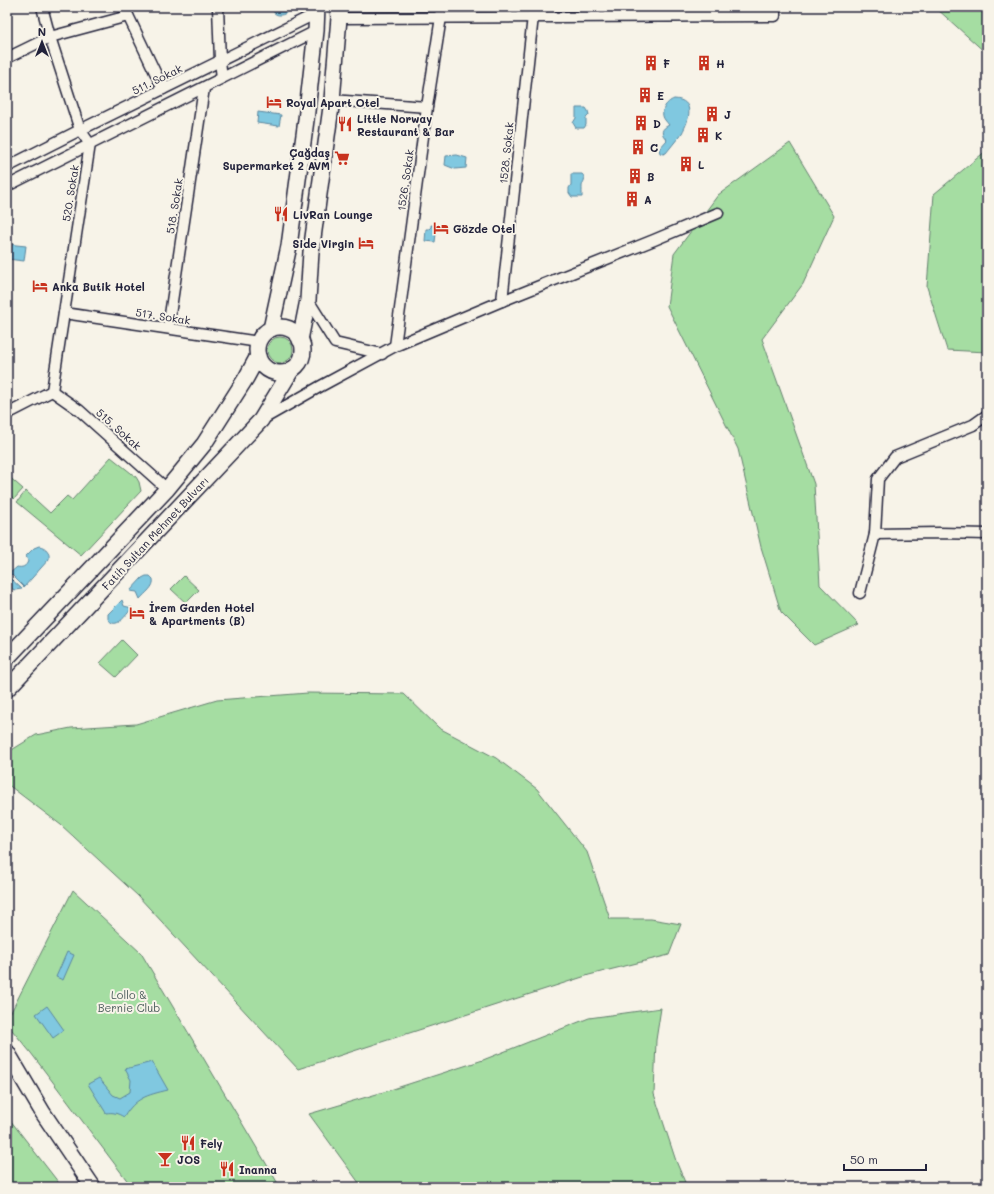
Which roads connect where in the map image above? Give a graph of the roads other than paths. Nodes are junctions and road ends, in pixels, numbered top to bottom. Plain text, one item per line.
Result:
1 (42, 7) edge
2 (218, 7) edge
3 (534, 7) edge
4 (317, 10) edge
5 (126, 12) edge
6 (441, 12) edge
7 (775, 12) edge
8 (339, 13) edge
9 (533, 18) junction
10 (316, 31) junction
11 (50, 37) junction
12 (7, 58) edge
13 (220, 61) junction
14 (222, 78) junction
15 (204, 88) junction
16 (163, 89) junction
17 (332, 100) junction
18 (427, 107) junction
19 (80, 130) junction
20 (90, 144) junction
21 (7, 167) edge
22 (7, 186) edge
23 (718, 213) dead end
24 (308, 300) junction
25 (502, 301) junction
26 (64, 313) junction
27 (168, 328) junction
28 (271, 329) junction
29 (300, 340) junction
30 (395, 346) junction
31 (258, 349) junction
32 (382, 354) junction
33 (292, 369) junction
34 (52, 391) junction
35 (7, 414) edge
36 (987, 415) edge
37 (261, 420) junction
38 (167, 489) junction
39 (874, 534) junction
40 (987, 534) edge
41 (860, 593) dead end
42 (7, 658) edge
43 (7, 689) edge
44 (7, 1052) edge
45 (7, 1068) edge
46 (43, 1113) junction
47 (93, 1187) edge

1 - 11 street
2 - 13 street
3 - 9 street, 1528. Sokak
4 - 10 main road
4 - 13 street, 511. Sokak
5 - 11 street
5 - 16 street
6 - 8 street
6 - 9 street
6 - 18 street, 1526. Sokak
7 - 9 street
8 - 17 main road, Fatih Sultan Mehmet Bulvarı
9 - 25 street, 1528. Sokak
10 - 14 street
10 - 28 main road
11 - 12 street
11 - 19 street
13 - 14 street
13 - 16 street, 511. Sokak
14 - 15 street
15 - 20 street
15 - 27 street, 518. Sokak
16 - 19 street, 511. Sokak
17 - 18 street
17 - 24 main road, Fatih Sultan Mehmet Bulvarı
18 - 30 street, 1526. Sokak
19 - 20 street
19 - 21 street, 511. Sokak
20 - 22 street
20 - 26 street, 520. Sokak
23 - 25 street
24 - 29 main road, Fatih Sultan Mehmet Bulvarı
24 - 32 street
25 - 30 street
26 - 27 street, 517. Sokak
26 - 34 street, 520. Sokak
27 - 31 street, 517. Sokak
28 - 29 main road
28 - 31 main road, Fatih Sultan Mehmet Bulvarı
29 - 33 main road, Fatih Sultan Mehmet Bulvarı
30 - 32 street
31 - 33 main road
31 - 38 main road, Fatih Sultan Mehmet Bulvarı
32 - 37 street
33 - 37 main road, Fatih Sultan Mehmet Bulvarı
34 - 35 street
34 - 38 street, 515. Sokak
36 - 39 street
37 - 43 main road, Fatih Sultan Mehmet Bulvarı
38 - 42 main road, Fatih Sultan Mehmet Bulvarı
39 - 40 street
39 - 41 street
44 - 46 main road
45 - 46 main road
46 - 47 main road

